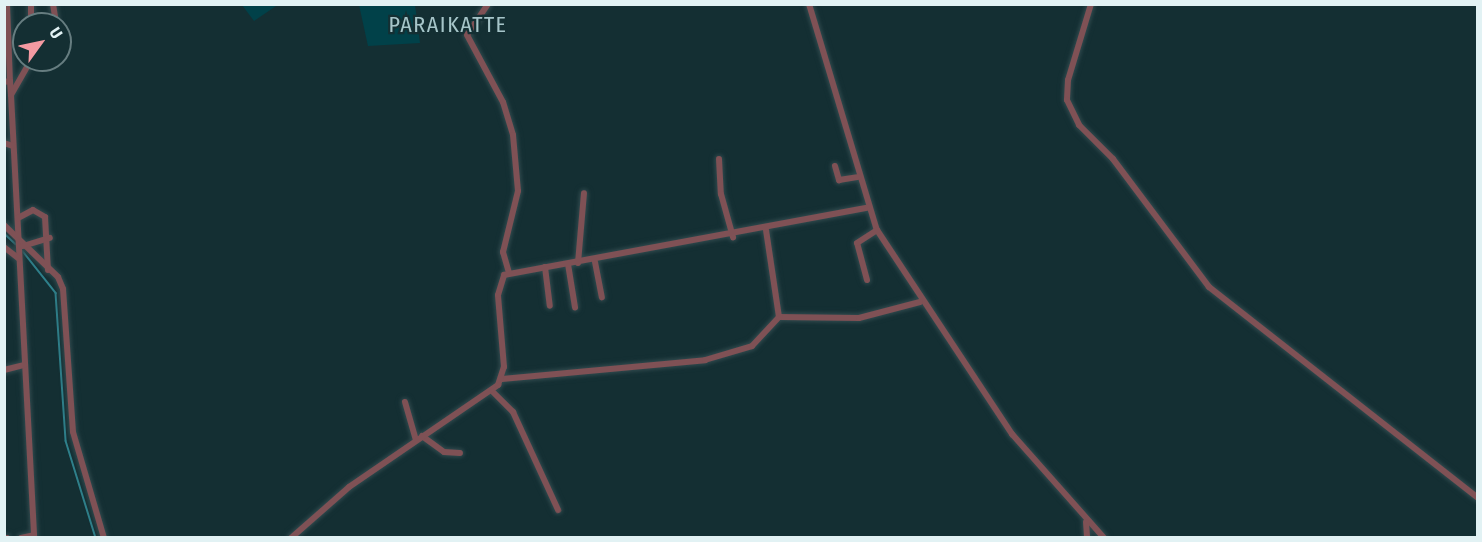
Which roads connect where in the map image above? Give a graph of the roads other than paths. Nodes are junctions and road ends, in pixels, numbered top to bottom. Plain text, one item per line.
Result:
1 (7, 4) edge
2 (488, 4) edge
3 (809, 4) edge
4 (1090, 4) edge
5 (24, 72) edge
6 (7, 81) edge
7 (11, 95) junction
8 (4, 143) edge
9 (14, 146) junction
10 (719, 159) dead end
11 (835, 166) dead end
12 (859, 177) junction
13 (584, 193) dead end
14 (867, 208) junction
15 (18, 218) junction
16 (4, 225) edge
17 (766, 230) junction
18 (877, 230) junction
19 (733, 237) junction
20 (50, 238) junction
21 (4, 247) edge
22 (19, 249) junction
23 (595, 262) junction
24 (578, 263) junction
25 (568, 264) junction
26 (545, 267) junction
27 (48, 270) junction
28 (509, 273) junction
29 (867, 280) dead end
30 (602, 297) dead end
31 (920, 302) junction
32 (550, 306) dead end
33 (575, 307) dead end
34 (779, 317) junction
35 (24, 365) junction
36 (4, 370) edge
37 (502, 379) junction
38 (492, 391) junction
39 (405, 402) dead end
40 (419, 438) junction
41 (460, 453) dead end
42 (1478, 498) edge
43 (558, 510) dead end
44 (1086, 522) junction
45 (34, 536) edge
46 (21, 537) edge
47 (104, 537) edge
48 (291, 537) edge
49 (1087, 537) edge
50 (1104, 537) edge

1 - 6 street
2 - 28 street
3 - 12 street
4 - 42 street
5 - 7 street
6 - 7 street
7 - 9 street
8 - 9 street
9 - 15 street
10 - 19 street
11 - 12 street
12 - 14 street
13 - 24 street
14 - 17 street
14 - 18 street
15 - 20 street
15 - 22 street
16 - 22 street
17 - 19 street
17 - 34 street
18 - 29 street
18 - 31 street
19 - 23 street
20 - 22 street
20 - 27 street
21 - 22 street
22 - 27 street
22 - 35 street
23 - 24 street
23 - 30 street
24 - 25 street
25 - 26 street
25 - 33 street
26 - 28 street
26 - 32 street
27 - 47 street
28 - 37 street
31 - 34 street
31 - 44 street
34 - 37 street
35 - 36 street
35 - 45 street
37 - 38 street
38 - 40 street
38 - 43 street
39 - 40 street
40 - 41 street
40 - 48 street
44 - 49 street
44 - 50 street
45 - 46 street

